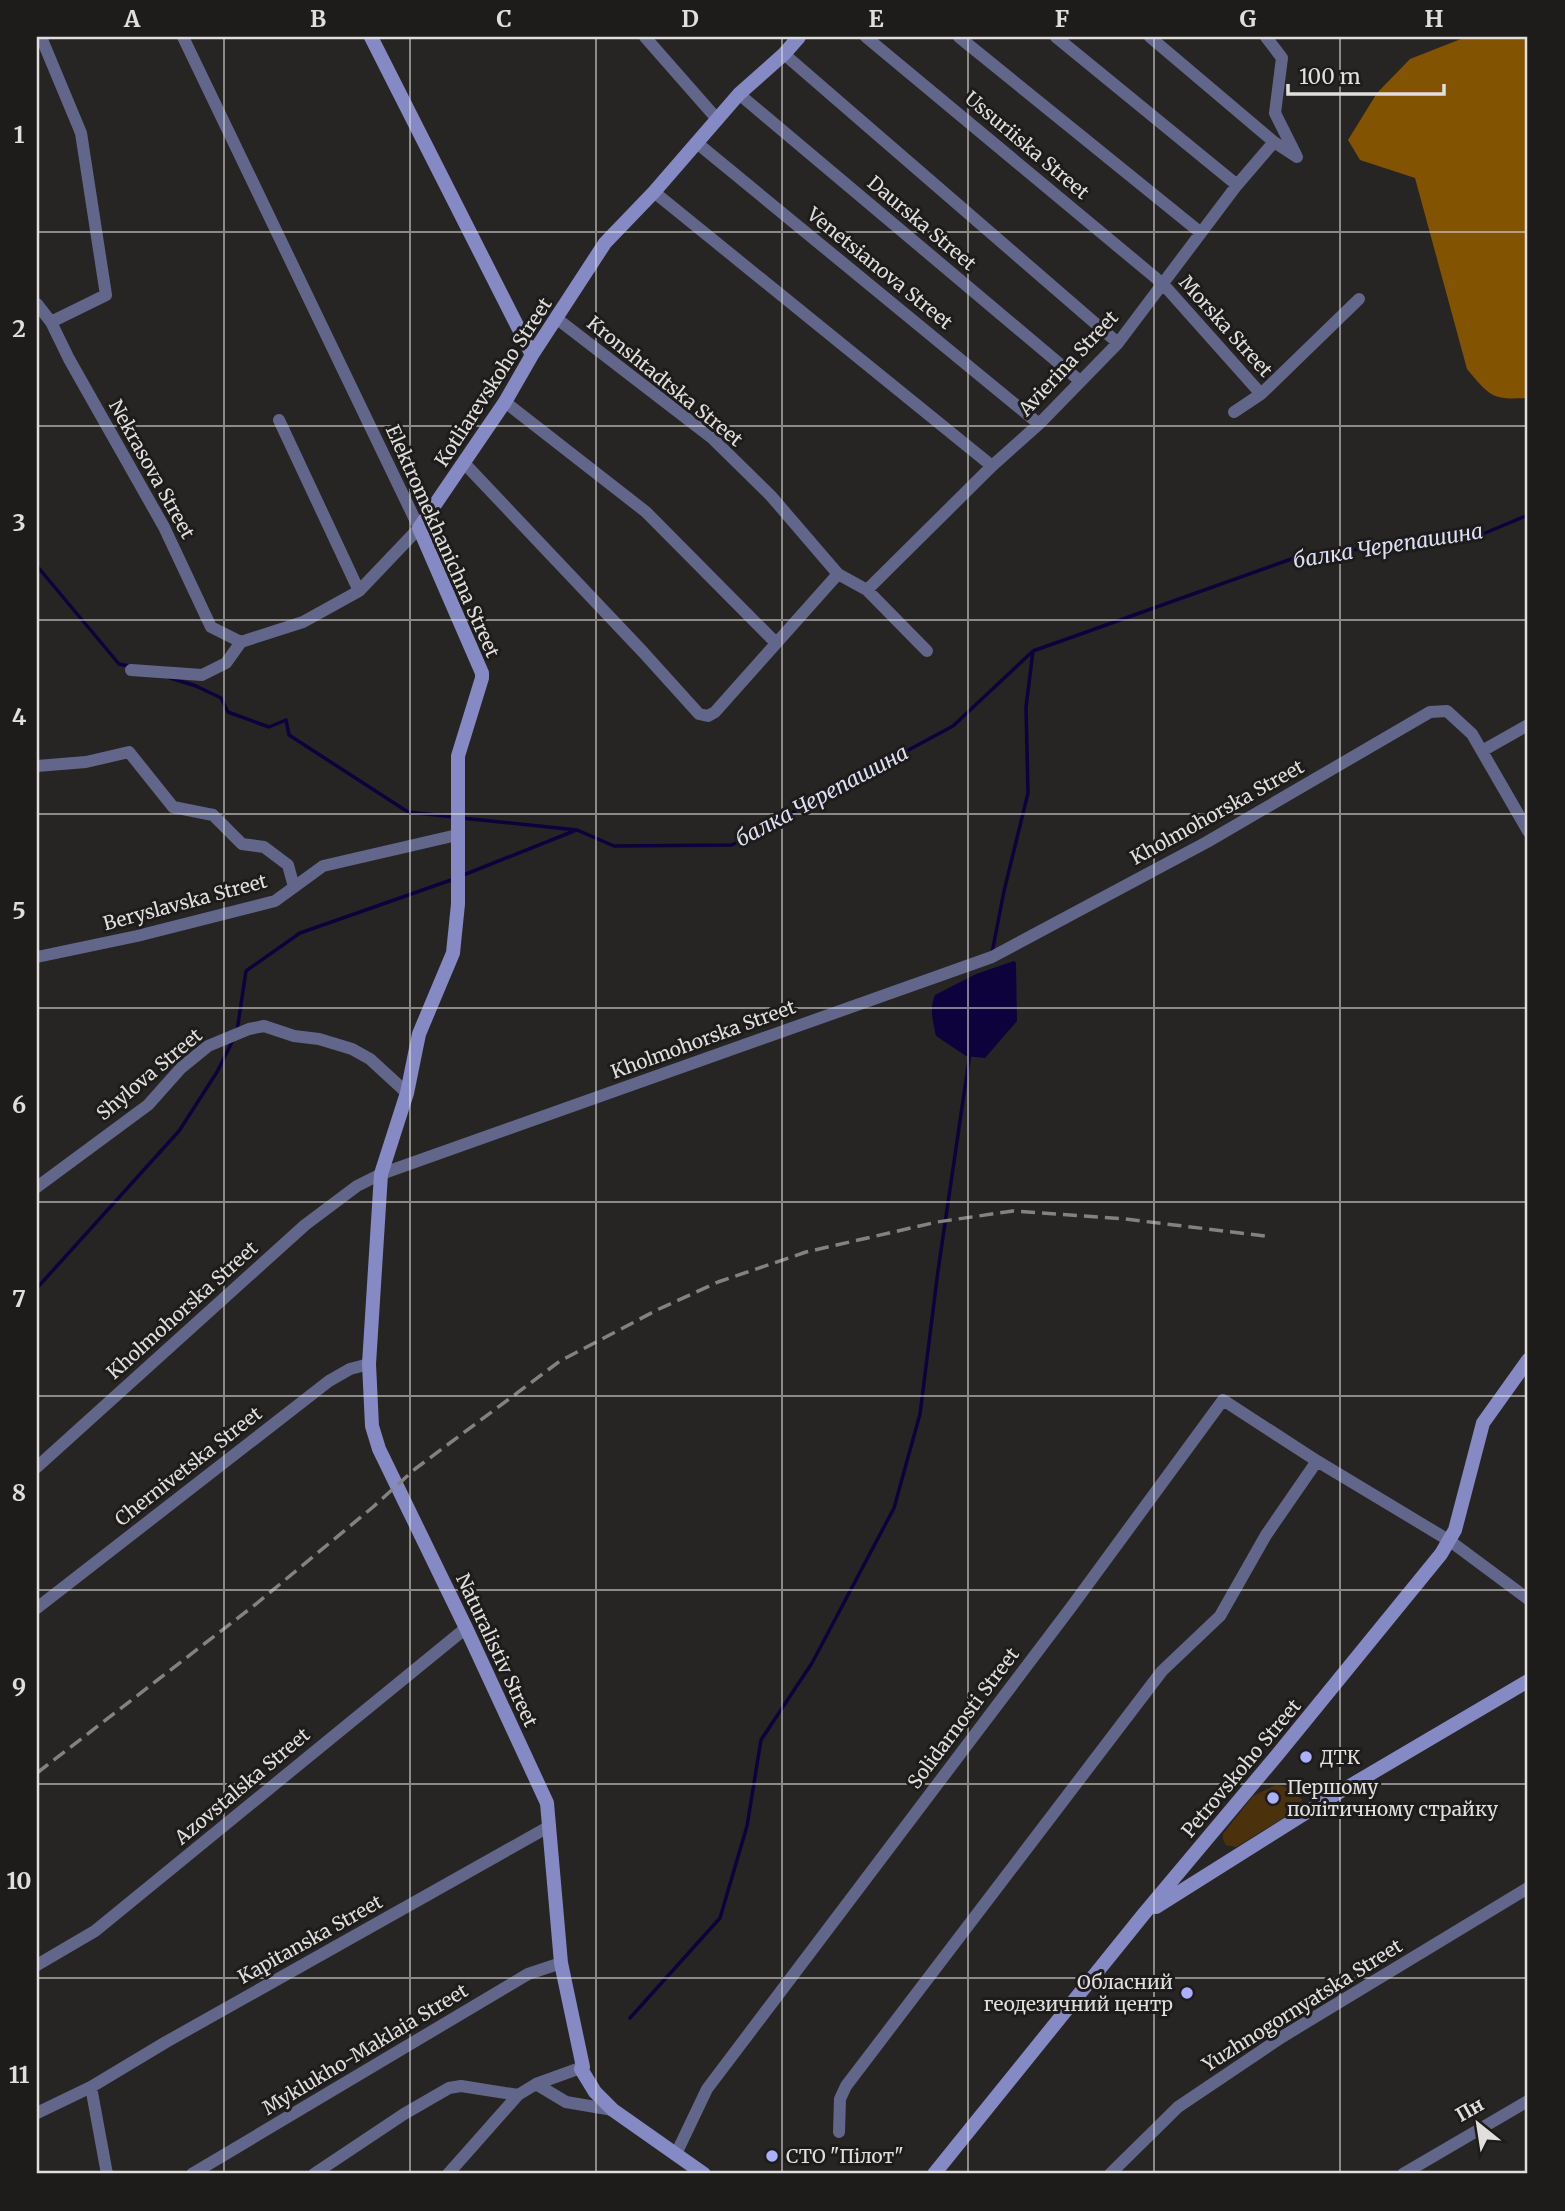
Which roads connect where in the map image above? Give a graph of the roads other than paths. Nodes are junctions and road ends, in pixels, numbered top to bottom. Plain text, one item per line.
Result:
1 (41, 37) edge
2 (183, 37) edge
3 (371, 37) edge
4 (645, 37) edge
5 (799, 37) edge
6 (866, 37) edge
7 (959, 37) edge
8 (1056, 37) edge
9 (1150, 37) edge
10 (1266, 37) edge
11 (784, 54) junction
12 (739, 94) junction
13 (717, 119) junction
14 (1274, 142) junction
15 (697, 143) junction
16 (1237, 185) junction
17 (654, 192) junction
18 (1201, 233) junction
19 (1163, 284) junction
20 (1359, 299) dead end
21 (37, 304) edge
22 (556, 318) junction
23 (51, 322) junction
24 (1118, 343) junction
25 (532, 355) junction
26 (1080, 381) junction
27 (1261, 394) junction
28 (506, 402) junction
29 (1234, 412) dead end
30 (279, 420) dead end
31 (1040, 424) junction
32 (465, 464) junction
33 (992, 466) junction
34 (419, 528) junction
35 (838, 574) junction
36 (867, 590) junction
37 (359, 591) junction
38 (241, 642) junction
39 (776, 643) junction
40 (927, 651) dead end
41 (131, 670) dead end
42 (1528, 725) edge
43 (1482, 751) junction
44 (37, 766) edge
45 (1528, 831) edge
46 (457, 835) junction
47 (294, 887) junction
48 (37, 957) edge
49 (407, 1093) junction
50 (381, 1174) junction
51 (37, 1187) edge
52 (1528, 1360) edge
53 (369, 1364) junction
54 (1317, 1461) junction
55 (37, 1467) edge
56 (1450, 1541) junction
57 (1528, 1600) edge
58 (37, 1608) edge
59 (466, 1628) junction
60 (1528, 1681) edge
61 (550, 1826) junction
62 (1528, 1888) edge
63 (1143, 1915) junction
64 (561, 1963) junction
65 (37, 1965) edge
66 (583, 2067) junction
67 (536, 2084) junction
68 (90, 2087) junction
69 (518, 2095) junction
70 (1528, 2101) edge
71 (613, 2110) junction
72 (37, 2113) edge
73 (839, 2132) dead end
74 (676, 2154) junction
75 (107, 2174) edge
76 (192, 2174) edge
77 (314, 2174) edge
78 (447, 2174) edge
79 (704, 2174) edge
80 (933, 2174) edge
81 (1110, 2174) edge
82 (1403, 2174) edge

1 - 23 street
2 - 34 street, Elektromekhanichna Street
3 - 25 street
4 - 13 street
5 - 11 street, Kotliarevskoho Street
6 - 19 street, Ussuriiska Street
7 - 18 street, Ussuriiska Street
8 - 16 street
9 - 14 street
10 - 14 street
11 - 12 street, Kotliarevskoho Street
11 - 24 street, Daurska Street
12 - 13 street, Kotliarevskoho Street
12 - 26 street, Daurska Street
13 - 15 street, Kotliarevskoho Street
14 - 16 street, Avierina Street
15 - 17 street, Kotliarevskoho Street
15 - 31 street, Venetsianova Street
16 - 18 street, Avierina Street
17 - 22 street, Kotliarevskoho Street
17 - 33 street
18 - 19 street, Avierina Street
19 - 24 street, Avierina Street
19 - 27 street, Morska Street
20 - 27 street, Morska Street
21 - 23 street, Nekrasova Street
22 - 25 street, Kotliarevskoho Street
22 - 35 street, Kronshtadtska Street
23 - 38 street, Nekrasova Street
24 - 26 street, Avierina Street
25 - 28 street, Kotliarevskoho Street
26 - 31 street, Avierina Street
27 - 29 street, Morska Street
28 - 32 street, Kotliarevskoho Street
28 - 39 street
30 - 37 street
31 - 33 street, Avierina Street
32 - 34 street, Kotliarevskoho Street
32 - 39 street
33 - 36 street, Avierina Street
34 - 37 street, Kotliarevskoho Street
34 - 46 street, Elektromekhanichna Street
35 - 36 street, Kronshtadtska Street
35 - 39 street
36 - 40 street, Kronshtadtska Street
37 - 38 street, Kotliarevskoho Street
38 - 41 street, Kotliarevskoho Street
42 - 43 street
43 - 45 street
43 - 50 street, Kholmohorska Street
44 - 47 street
46 - 47 street, Beryslavska Street
46 - 49 street, Elektromekhanichna Street
47 - 48 street, Beryslavska Street
49 - 50 street, Naturalistiv Street
49 - 51 street, Shylova Street
50 - 53 street, Naturalistiv Street
50 - 55 street, Kholmohorska Street
52 - 56 street, Petrovskoho Street
53 - 58 street, Chernivetska Street
53 - 59 street, Naturalistiv Street
54 - 56 street, Solidarnosti Street
54 - 73 street
54 - 74 street, Solidarnosti Street
56 - 57 street, Solidarnosti Street
56 - 63 street, Petrovskoho Street
59 - 61 street, Naturalistiv Street
59 - 65 street, Azovstalska Street
60 - 63 street
61 - 64 street, Naturalistiv Street
61 - 68 street, Kapitanska Street
62 - 81 street, Yuzhnogornyatska Street
63 - 80 street, Petrovskoho Street
64 - 66 street, Naturalistiv Street
64 - 76 street, Myklukho-Maklaia Street
66 - 67 street
66 - 71 street, Naturalistiv Street
67 - 69 street
67 - 71 street
68 - 72 street, Kapitanska Street
68 - 75 street
69 - 77 street
69 - 78 street
70 - 82 street
71 - 74 street, Naturalistiv Street
74 - 79 street, Naturalistiv Street

